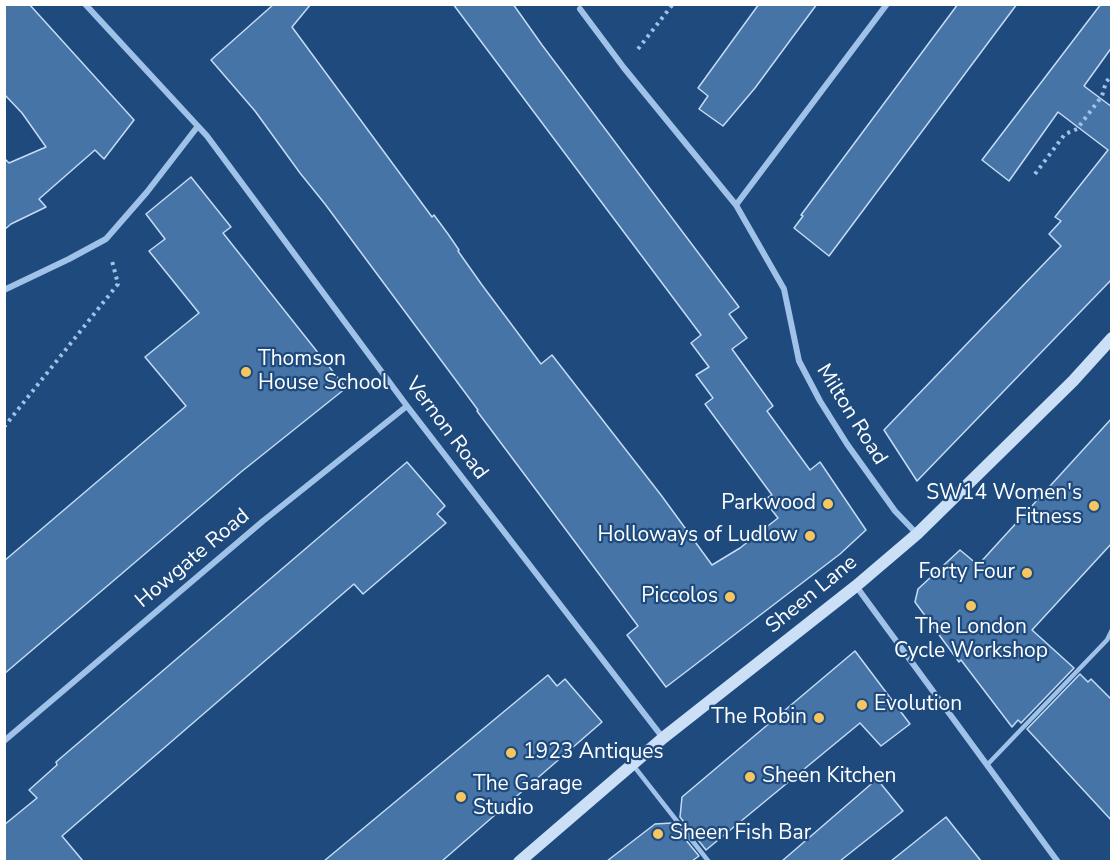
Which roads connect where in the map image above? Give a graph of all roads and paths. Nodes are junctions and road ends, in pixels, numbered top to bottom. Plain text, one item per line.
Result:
1 (85, 4) edge
2 (672, 4) edge
3 (887, 4) edge
4 (580, 9) dead end
5 (624, 68) junction
6 (1112, 75) edge
7 (198, 126) junction
8 (1035, 174) dead end
9 (736, 205) junction
10 (106, 238) junction
11 (4, 290) edge
12 (1112, 338) edge
13 (407, 406) junction
14 (4, 427) edge
15 (917, 534) junction
16 (856, 586) junction
17 (1112, 630) edge
18 (663, 738) junction
19 (4, 741) edge
20 (633, 765) junction
21 (987, 765) junction
22 (519, 861) edge
23 (709, 861) edge
24 (1058, 861) edge

1 - 7 street, Vernon Road
2 - 5 path
3 - 9 street
4 - 5 street, Milton Road
5 - 9 street, Milton Road
6 - 8 path
7 - 10 street
7 - 13 street, Vernon Road
9 - 15 street, Milton Road
10 - 11 street
10 - 14 path
12 - 15 main road, Sheen Lane
13 - 18 street, Vernon Road
13 - 19 street, Howgate Road
15 - 16 main road, Sheen Lane
16 - 18 main road, Sheen Lane
16 - 21 street
17 - 21 lane
18 - 20 main road, Sheen Lane
20 - 22 main road, Sheen Lane
20 - 23 lane
21 - 24 street

